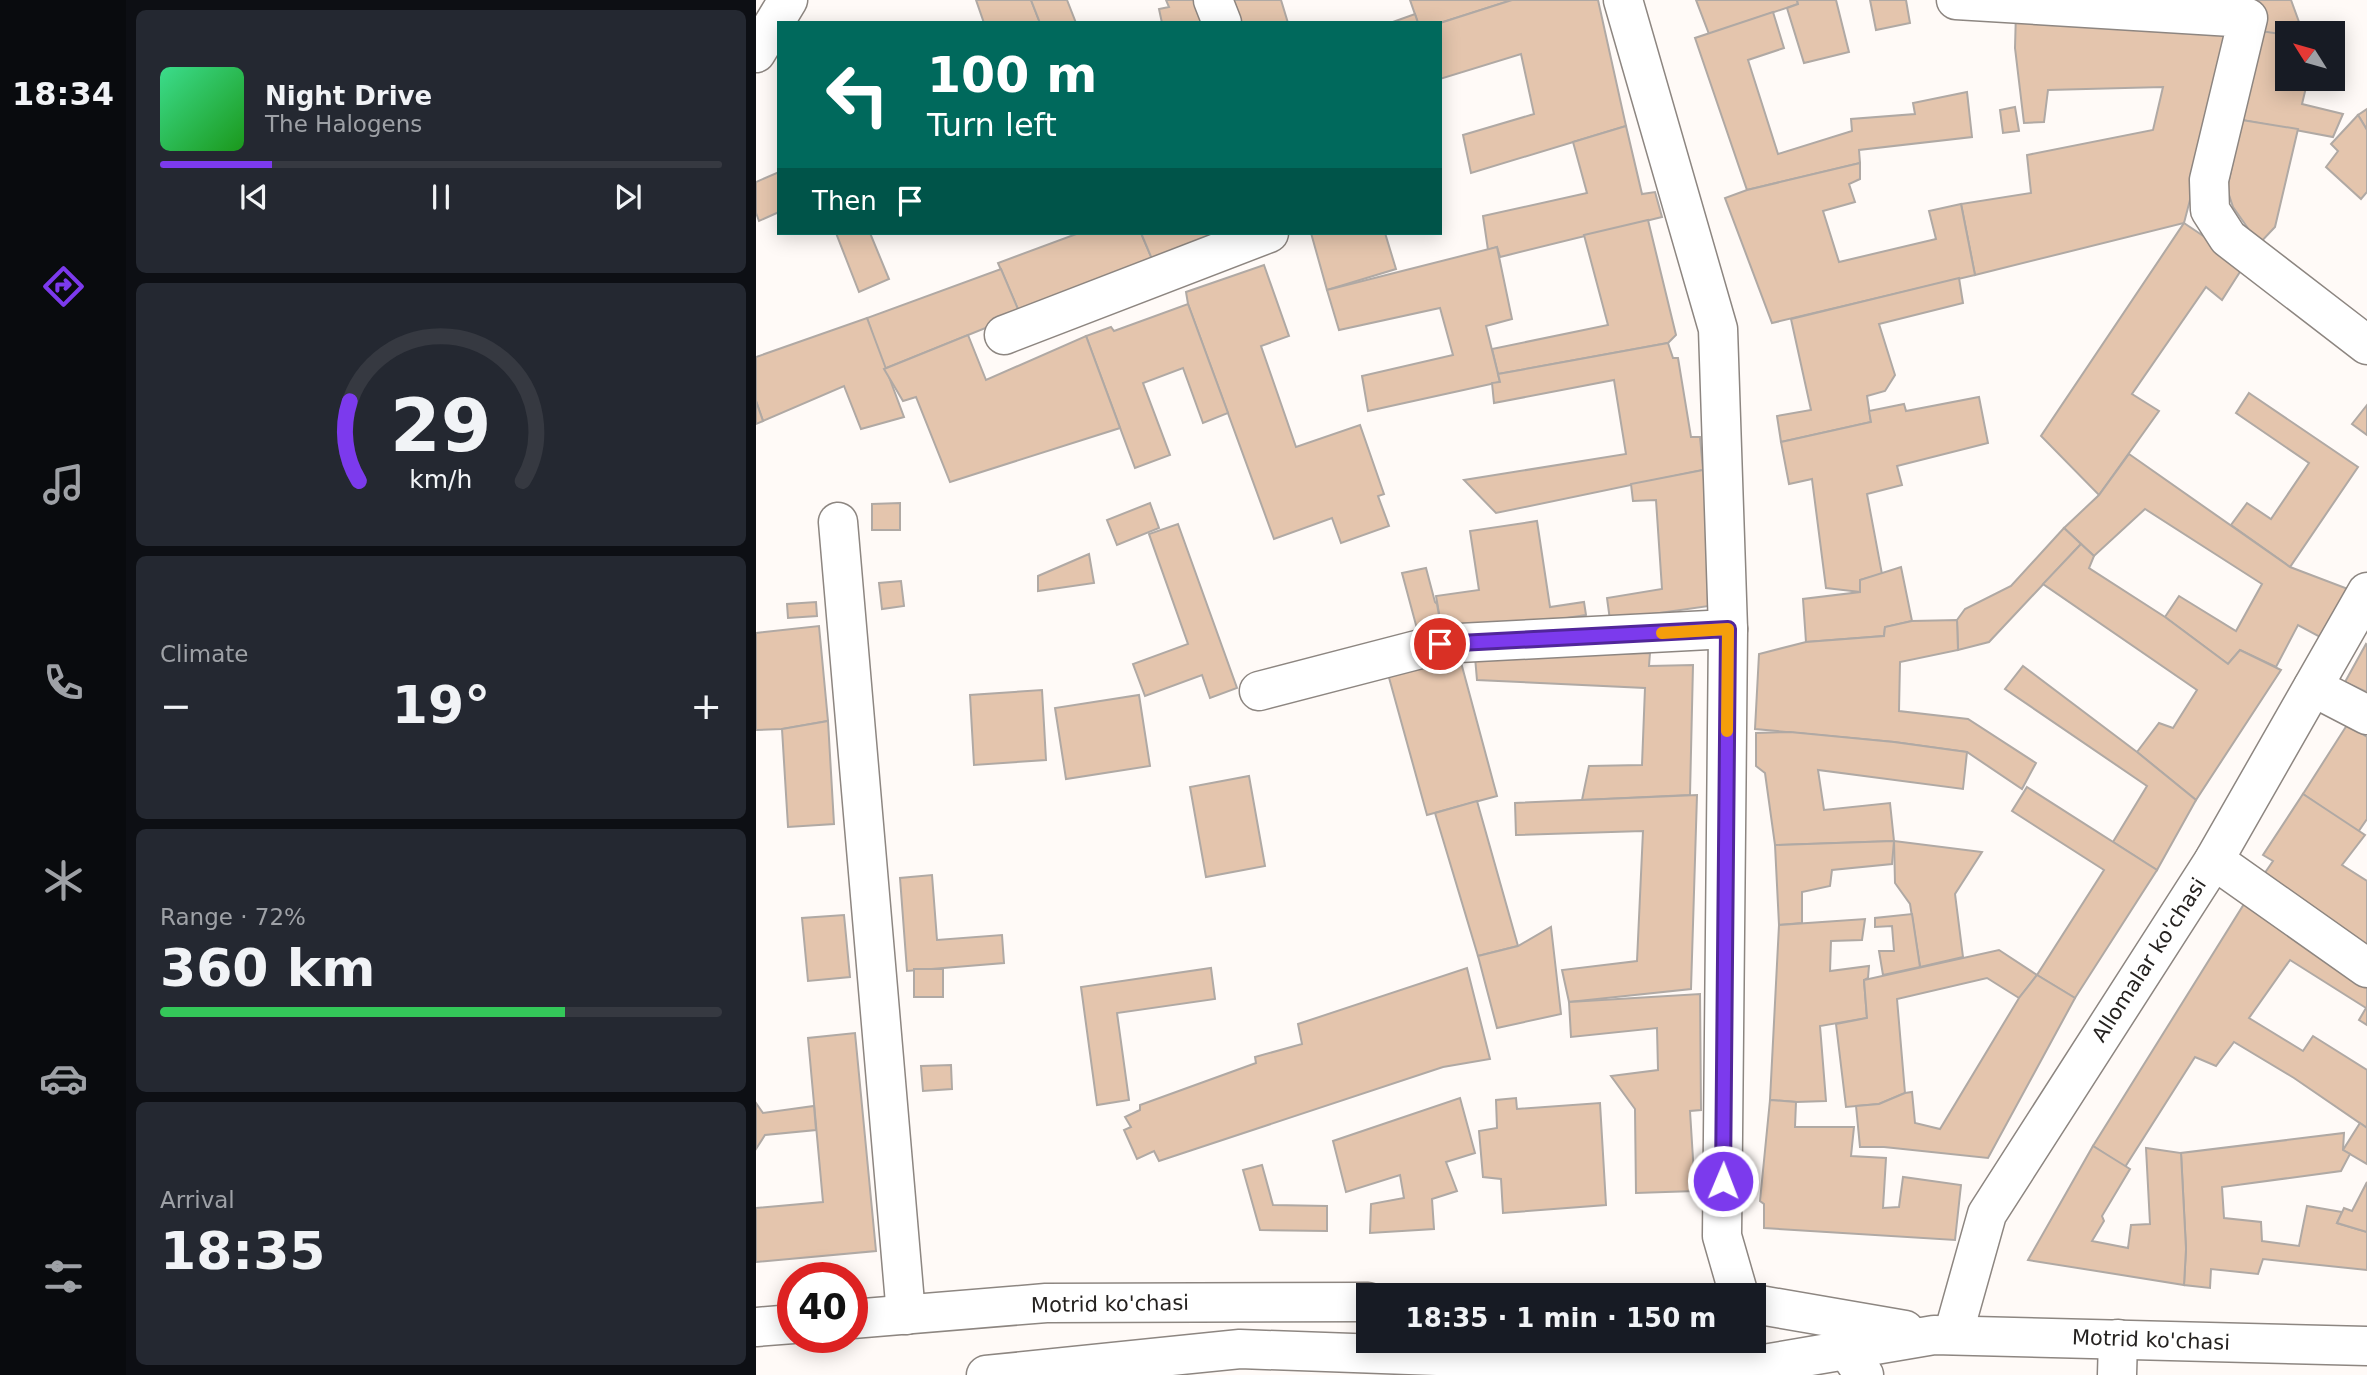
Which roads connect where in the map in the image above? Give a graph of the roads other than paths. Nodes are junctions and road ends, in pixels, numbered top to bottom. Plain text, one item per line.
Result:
1 (788, 0) edge
2 (1213, 0) edge
3 (1623, 0) edge
4 (1956, 0) edge
5 (1221, 21) edge
6 (756, 53) edge
7 (1264, 235) edge
8 (1004, 335) dead end
9 (2367, 345) edge
10 (838, 522) dead end
11 (2367, 592) edge
12 (1728, 629) junction
13 (2313, 687) junction
14 (1259, 691) dead end
15 (2367, 715) edge
16 (2214, 860) junction
17 (2367, 968) edge
18 (1736, 1283) edge
19 (1356, 1303) edge
20 (1766, 1306) edge
21 (906, 1315) junction
22 (868, 1318) edge
23 (777, 1325) edge
24 (756, 1327) edge
25 (1944, 1335) junction
26 (2367, 1346) edge
27 (2118, 1357) edge
28 (1855, 1362) edge
29 (986, 1375) edge

1 - 6 street
2 - 5 street
3 - 12 street
4 - 9 street
7 - 8 street
10 - 21 street
11 - 13 street, Allomalar ko'chasi
12 - 14 street
12 - 18 street
13 - 15 street
13 - 16 street, Allomalar ko'chasi
16 - 17 street
16 - 25 street, Allomalar ko'chasi
19 - 21 street, Motrid ko'chasi
20 - 25 street, Motrid ko'chasi
21 - 22 street, Motrid ko'chasi
23 - 24 street
25 - 27 street, Motrid ko'chasi
25 - 28 street, Motrid ko'chasi
26 - 27 street, Motrid ko'chasi
28 - 29 street, Motrid ko'chasi

